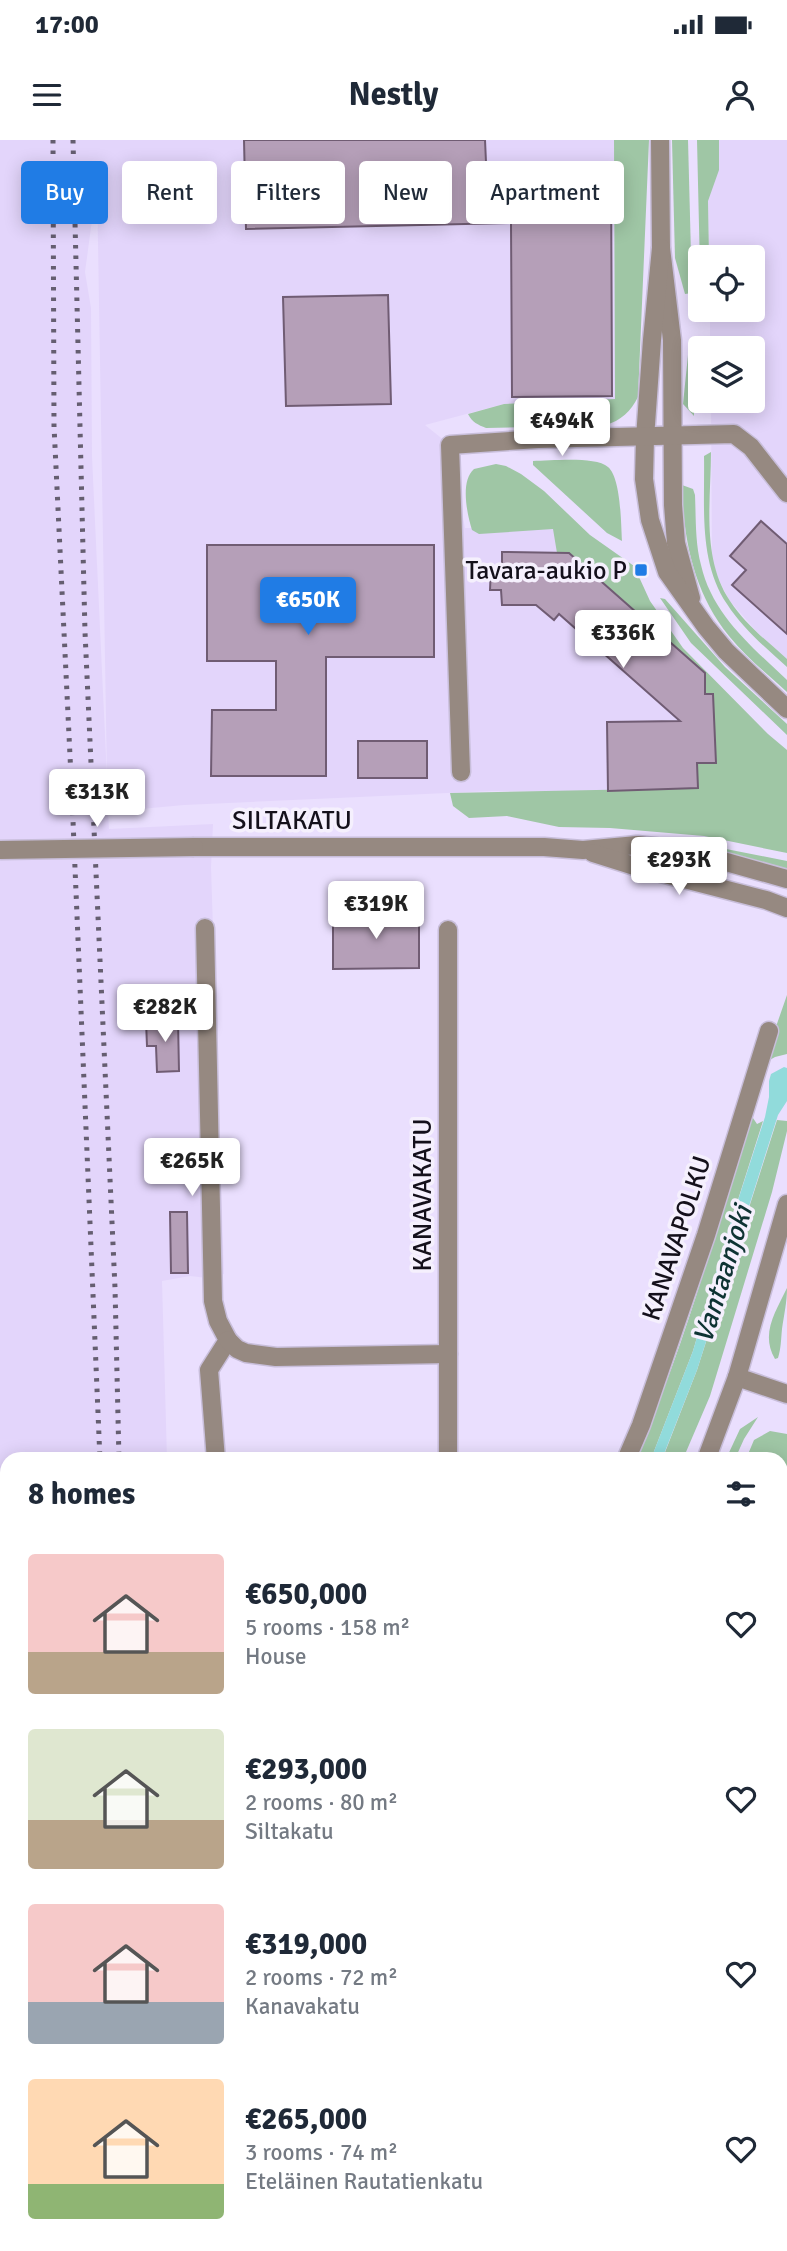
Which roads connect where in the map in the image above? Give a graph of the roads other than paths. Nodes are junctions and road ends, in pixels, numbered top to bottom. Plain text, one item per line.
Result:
1 (660, 140) edge
2 (661, 248) junction
3 (672, 437) junction
4 (645, 438) junction
5 (787, 493) edge
6 (694, 608) junction
7 (787, 709) edge
8 (461, 772) dead end
9 (583, 849) junction
10 (0, 850) edge
11 (787, 879) edge
12 (787, 908) edge
13 (205, 928) dead end
14 (448, 930) dead end
15 (769, 1031) dead end
16 (787, 1204) edge
17 (228, 1340) junction
18 (448, 1354) junction
19 (737, 1377) junction
20 (787, 1394) edge
21 (215, 1452) edge
22 (448, 1452) edge
23 (629, 1452) edge
24 (709, 1452) edge

1 - 2 street
2 - 3 street
2 - 4 street
3 - 4 street
3 - 5 street
3 - 6 street
4 - 6 street
4 - 8 street
6 - 7 street
9 - 10 street, SILTAKATU, bridge
9 - 11 street, SILTAKATU
9 - 12 street, SILTAKATU
13 - 17 street
14 - 18 street, KANAVAKATU
15 - 23 street, KANAVAPOLKU
16 - 19 street
17 - 18 street
17 - 21 street
18 - 22 street, KANAVAKATU
19 - 20 street
19 - 24 street

